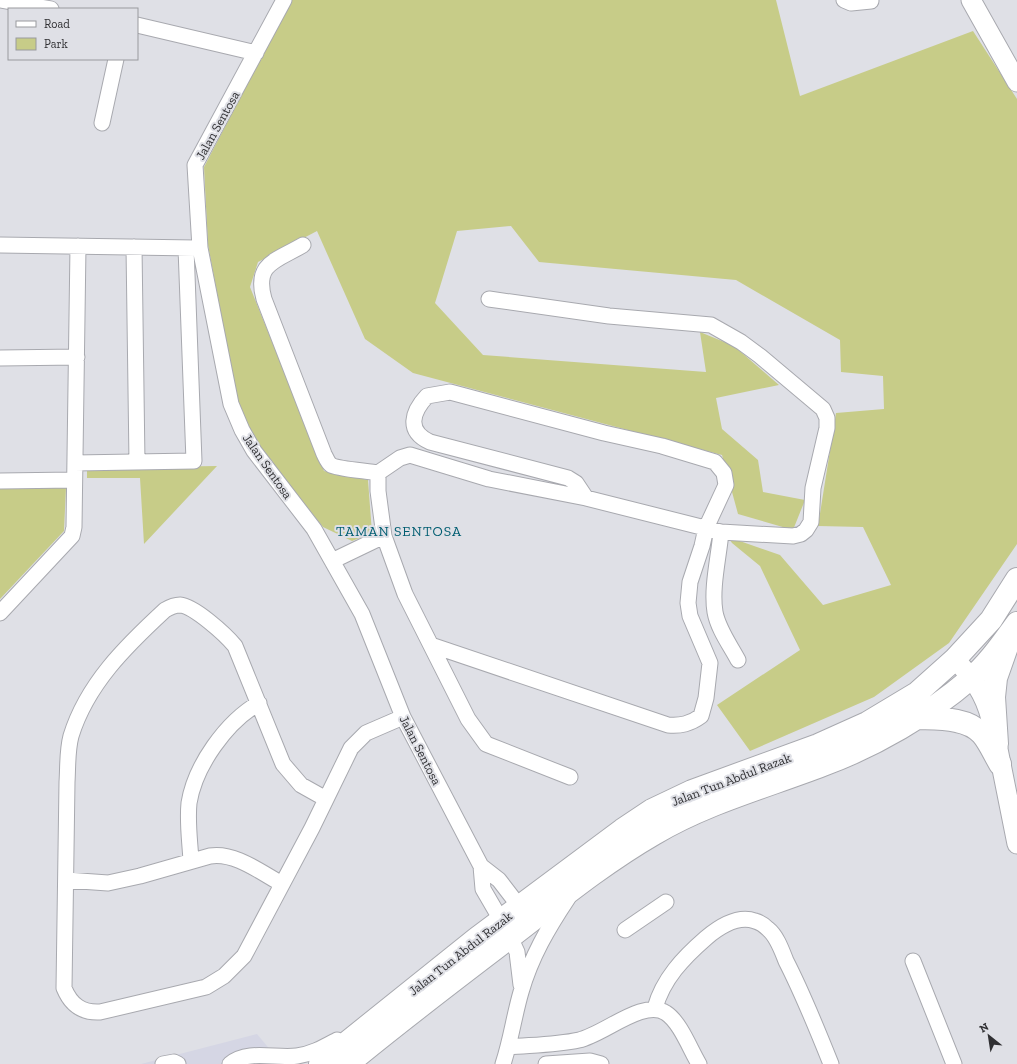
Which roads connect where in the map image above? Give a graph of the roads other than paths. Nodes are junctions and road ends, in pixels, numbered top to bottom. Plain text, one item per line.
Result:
1 (1, 0) edge
2 (284, 0) edge
3 (844, 0) edge
4 (971, 0) edge
5 (985, 0) edge
6 (871, 1) dead end
7 (45, 8) edge
8 (138, 25) edge
9 (256, 53) junction
10 (1017, 56) edge
11 (116, 60) edge
12 (1017, 82) edge
13 (102, 123) dead end
14 (0, 245) edge
15 (78, 246) junction
16 (303, 246) dead end
17 (134, 247) junction
18 (193, 248) junction
19 (489, 299) dead end
20 (77, 357) junction
21 (0, 358) edge
22 (137, 462) junction
23 (75, 463) junction
24 (378, 473) junction
25 (74, 480) junction
26 (0, 481) edge
27 (586, 498) junction
28 (706, 528) junction
29 (721, 532) junction
30 (384, 536) junction
31 (332, 561) junction
32 (1017, 579) edge
33 (0, 613) edge
34 (1016, 624) edge
35 (430, 644) junction
36 (955, 659) junction
37 (738, 660) dead end
38 (972, 678) junction
39 (259, 703) junction
40 (404, 717) junction
41 (916, 718) junction
42 (998, 754) junction
43 (570, 777) dead end
44 (326, 800) junction
45 (1017, 844) edge
46 (191, 861) junction
47 (481, 866) junction
48 (66, 880) junction
49 (282, 884) junction
50 (575, 888) junction
51 (666, 902) dead end
52 (514, 922) junction
53 (625, 930) dead end
54 (913, 961) dead end
55 (521, 992) junction
56 (655, 1008) junction
57 (380, 1015) junction
58 (509, 1047) junction
59 (163, 1064) edge
60 (178, 1064) edge
61 (230, 1064) edge
62 (320, 1064) edge
63 (348, 1064) edge
64 (503, 1064) edge
65 (546, 1064) edge
66 (601, 1064) edge
67 (699, 1064) edge
68 (831, 1064) edge
69 (954, 1064) edge

1 - 7 street
2 - 9 street, Jalan Sentosa
3 - 6 street
4 - 12 main road
5 - 10 main road
8 - 9 street
9 - 18 street, Jalan Sentosa
11 - 13 street
14 - 15 street
15 - 17 street
15 - 20 street
16 - 24 street
17 - 18 street
17 - 22 street
18 - 22 street
18 - 31 street, Jalan Sentosa
19 - 29 street
20 - 21 street
20 - 23 street
22 - 23 street
23 - 25 street
24 - 27 street
24 - 30 street
25 - 26 street
25 - 33 street
27 - 28 street
27 - 28 street
28 - 29 street
28 - 35 street
29 - 37 street
30 - 31 street
30 - 35 street
31 - 40 street, Jalan Sentosa
32 - 36 highway, Jalan Tun Abdul Razak
34 - 38 highway, Jalan Tun Abdul Razak
34 - 42 highway
35 - 43 street
36 - 38 main road
36 - 52 highway, Jalan Tun Abdul Razak
38 - 41 highway, Jalan Tun Abdul Razak
38 - 42 main road
39 - 44 street
39 - 46 street
39 - 48 street
40 - 44 street
40 - 47 street, Jalan Sentosa
41 - 42 highway
41 - 50 highway, Jalan Tun Abdul Razak
42 - 45 main road
44 - 49 street
46 - 48 street
46 - 49 street
47 - 52 street, Jalan Sentosa
47 - 52 street, Jalan Sentosa
48 - 49 street
50 - 52 highway, Jalan Tun Abdul Razak
50 - 55 street
51 - 53 street
52 - 55 street
52 - 57 highway, Jalan Tun Abdul Razak
52 - 63 highway, Jalan Tun Abdul Razak
54 - 69 street
55 - 58 street
56 - 58 street
56 - 67 street
56 - 68 street
57 - 61 street
57 - 62 highway, Jalan Tun Abdul Razak
58 - 64 street
59 - 60 street
65 - 66 street

